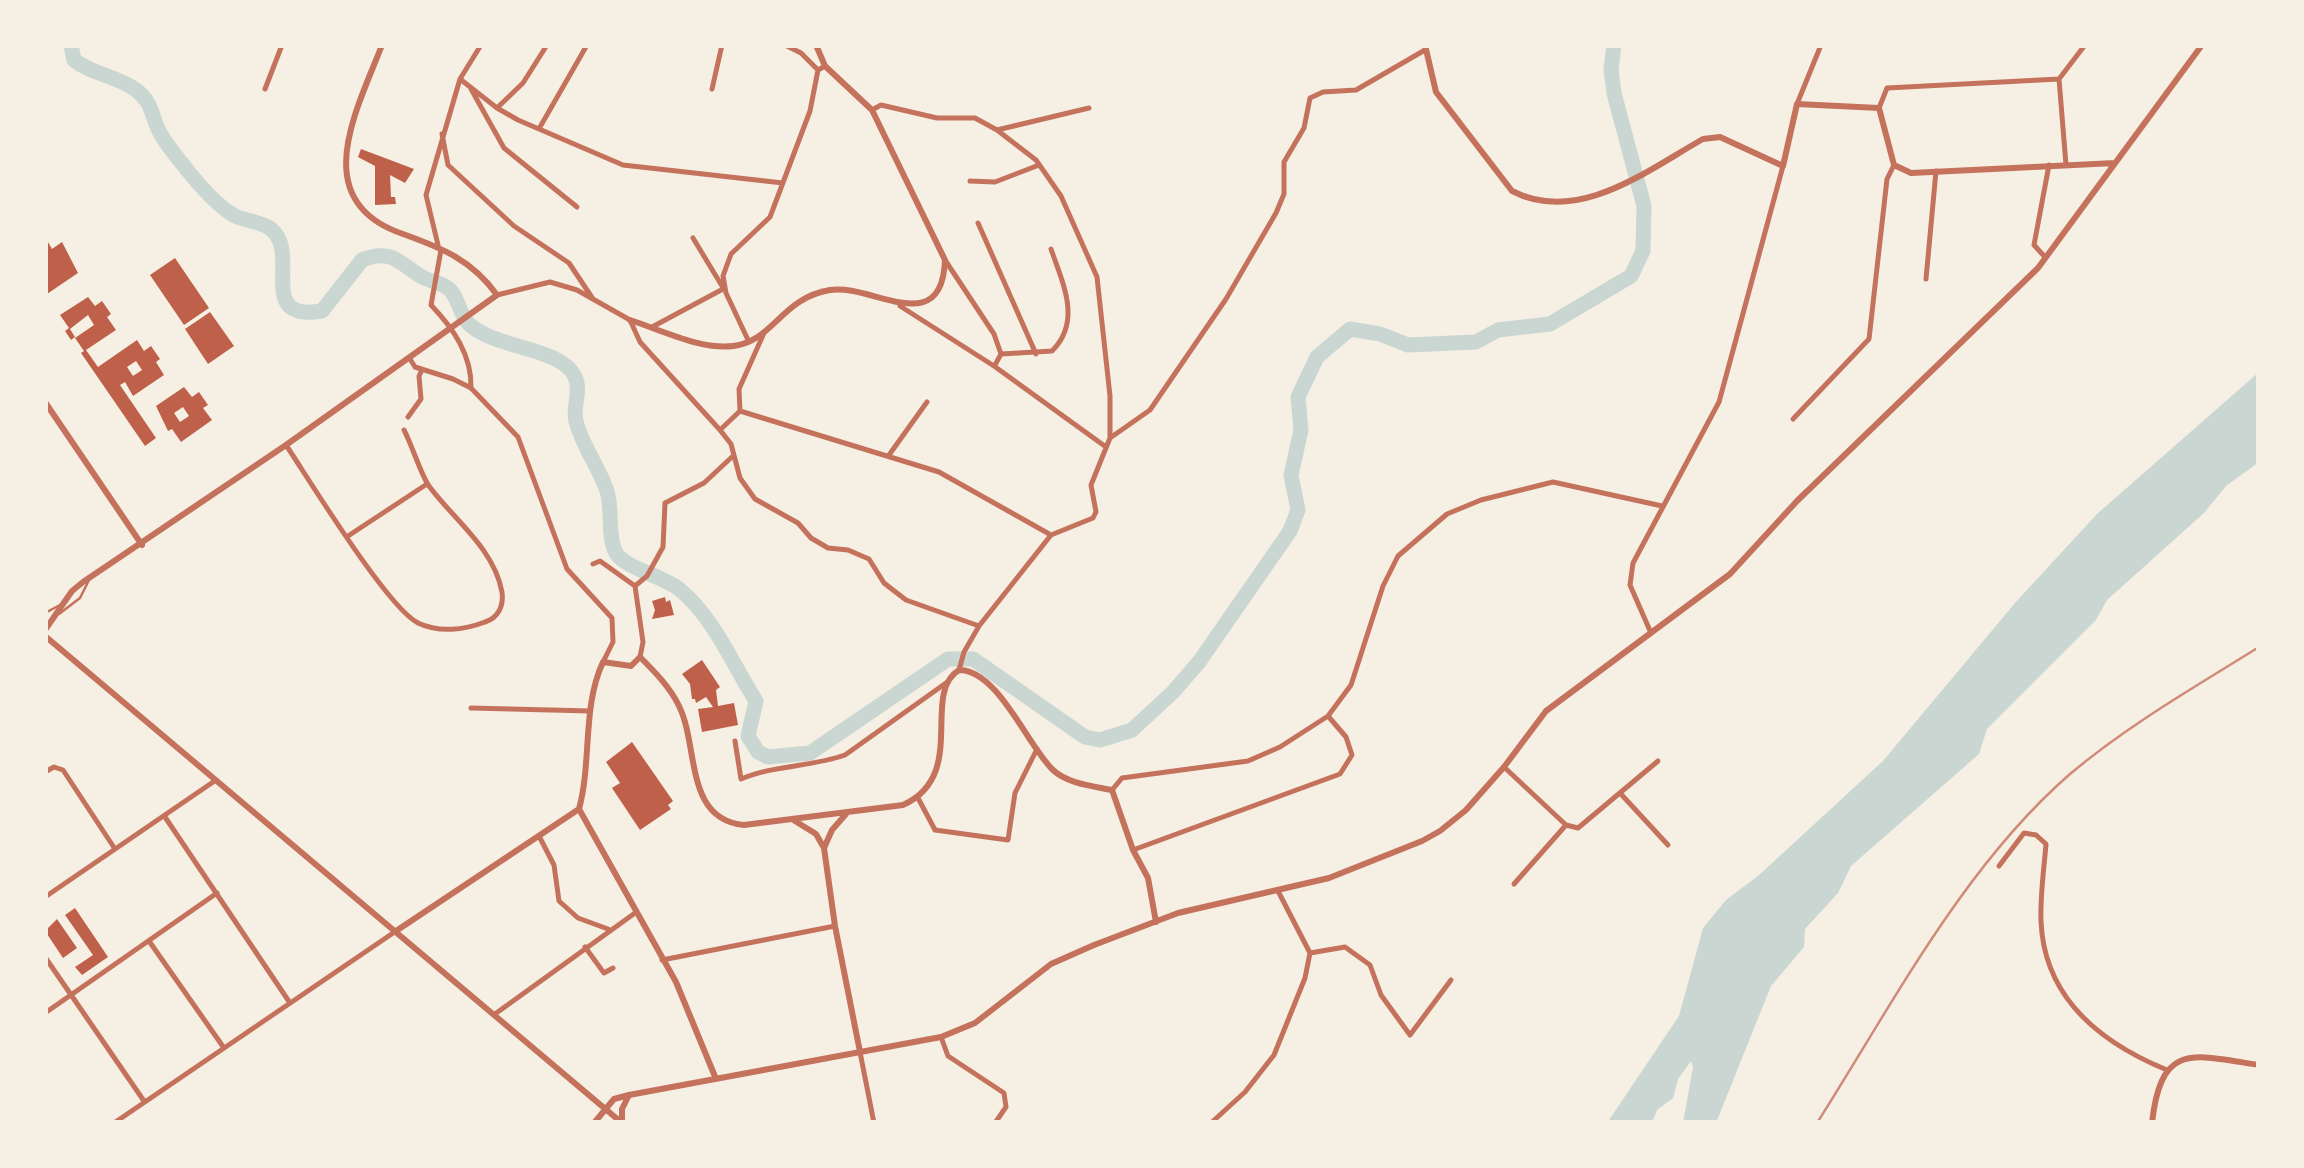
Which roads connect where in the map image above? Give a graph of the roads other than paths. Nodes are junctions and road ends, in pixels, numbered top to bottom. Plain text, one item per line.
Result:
1 (282, 45) edge
2 (382, 45) edge
3 (481, 45) edge
4 (547, 45) edge
5 (587, 45) edge
6 (722, 45) edge
7 (785, 45) edge
8 (816, 45) edge
9 (1822, 45) edge
10 (2084, 45) edge
11 (2202, 45) edge
12 (1425, 48) edge
13 (821, 68) junction
14 (2059, 79) junction
15 (460, 80) junction
16 (470, 88) junction
17 (265, 89) dead end
18 (712, 89) dead end
19 (1798, 104) junction
20 (497, 108) junction
21 (1089, 108) dead end
22 (1879, 108) junction
23 (872, 110) junction
24 (540, 127) junction
25 (997, 130) junction
26 (442, 134) junction
27 (2116, 163) junction
28 (2066, 164) junction
29 (1040, 165) junction
30 (1894, 165) junction
31 (1783, 166) junction
32 (2049, 166) junction
33 (1936, 171) junction
34 (970, 180) dead end
35 (783, 183) junction
36 (578, 207) dead end
37 (978, 223) dead end
38 (693, 238) dead end
39 (440, 247) junction
40 (1051, 249) dead end
41 (2046, 258) junction
42 (945, 260) junction
43 (1926, 279) dead end
44 (725, 291) junction
45 (497, 295) junction
46 (594, 300) junction
47 (431, 304) junction
48 (900, 306) junction
49 (425, 314) dead end
50 (630, 320) junction
51 (652, 327) junction
52 (764, 333) junction
53 (749, 342) junction
54 (1001, 354) junction
55 (1036, 354) junction
56 (410, 359) junction
57 (994, 366) junction
58 (422, 370) junction
59 (471, 388) junction
60 (45, 402) edge
61 (928, 402) dead end
62 (740, 411) junction
63 (408, 416) dead end
64 (1793, 419) dead end
65 (404, 430) dead end
66 (720, 430) junction
67 (1110, 438) junction
68 (286, 445) junction
69 (1106, 447) junction
70 (889, 455) junction
71 (734, 456) junction
72 (427, 484) junction
73 (1662, 506) junction
74 (1051, 535) junction
75 (348, 536) junction
76 (142, 545) junction
77 (593, 564) dead end
78 (90, 578) junction
79 (635, 586) junction
80 (61, 605) junction
81 (45, 612) edge
82 (54, 617) junction
83 (980, 626) junction
84 (45, 633) edge
85 (1652, 633) junction
86 (640, 657) junction
87 (603, 662) junction
88 (960, 667) junction
89 (946, 683) junction
90 (471, 708) dead end
91 (590, 711) junction
92 (1328, 716) junction
93 (735, 741) dead end
94 (1037, 749) junction
95 (1658, 761) dead end
96 (1504, 767) junction
97 (45, 772) edge
98 (216, 780) junction
99 (1112, 790) junction
100 (1620, 793) junction
101 (918, 798) junction
102 (579, 809) junction
103 (847, 813) junction
104 (165, 817) junction
105 (794, 820) junction
106 (1566, 825) junction
107 (539, 836) junction
108 (1668, 845) dead end
109 (824, 848) junction
110 (115, 850) junction
111 (1133, 850) junction
112 (1999, 866) dead end
113 (1514, 884) dead end
114 (1278, 891) junction
115 (217, 894) junction
116 (45, 898) edge
117 (635, 912) junction
118 (1156, 922) junction
119 (835, 926) junction
120 (609, 930) junction
121 (396, 932) junction
122 (148, 941) junction
123 (586, 947) junction
124 (1310, 954) junction
125 (45, 957) edge
126 (662, 960) junction
127 (613, 968) dead end
128 (1451, 980) dead end
129 (71, 994) junction
130 (290, 1003) junction
131 (45, 1013) edge
132 (495, 1014) junction
133 (940, 1037) junction
134 (224, 1048) junction
135 (860, 1052) junction
136 (2259, 1065) edge
137 (2167, 1070) junction
138 (716, 1078) junction
139 (629, 1095) junction
140 (144, 1101) junction
141 (605, 1108) junction
142 (114, 1123) edge
143 (594, 1123) edge
144 (622, 1123) edge
145 (874, 1123) edge
146 (996, 1123) edge
147 (1211, 1123) edge
148 (2152, 1123) edge

1 - 17 street
2 - 39 street
3 - 15 street
4 - 20 street
5 - 24 street
6 - 18 street
7 - 13 street
8 - 13 street
9 - 19 street
10 - 14 street
11 - 27 street
12 - 31 street
12 - 67 street
13 - 23 street
13 - 35 street
14 - 22 street
14 - 28 street
15 - 16 street
15 - 26 street
16 - 20 street
16 - 36 street
19 - 22 street
19 - 31 street
20 - 24 street
21 - 25 street
22 - 30 street
23 - 25 street
23 - 42 street
24 - 35 street
25 - 29 street
26 - 39 street
26 - 46 street
27 - 28 street
27 - 41 street
28 - 32 street
29 - 34 street
29 - 67 street
30 - 33 street
30 - 64 street
31 - 73 street
32 - 33 street
32 - 41 street
33 - 43 street
35 - 44 street
37 - 55 street
38 - 44 street
39 - 45 street
39 - 47 street
40 - 55 street
41 - 85 street
42 - 48 street
42 - 54 street
44 - 51 street
44 - 53 street
45 - 46 street
45 - 56 street
46 - 50 street
47 - 49 street
47 - 59 street
48 - 52 street
48 - 57 street
50 - 51 street
50 - 66 street
51 - 53 street
52 - 53 street
52 - 62 street
54 - 55 street
54 - 57 street
56 - 58 street
56 - 68 street
57 - 69 street
58 - 59 street
58 - 63 street
59 - 87 street
60 - 76 street
61 - 70 street
62 - 66 street
62 - 70 street
65 - 72 street
66 - 71 street
67 - 69 street
68 - 75 street
68 - 76 street
69 - 74 street
70 - 74 street
71 - 79 street
71 - 83 street
72 - 75 street
72 - 75 street
73 - 85 street
73 - 92 street
74 - 83 street
76 - 78 street
77 - 79 street
78 - 80 street
78 - 82 lane
79 - 86 street
80 - 81 lane
80 - 82 street
82 - 84 street
83 - 88 street
84 - 98 street
85 - 96 street
86 - 87 street
86 - 105 street
87 - 91 street
88 - 89 street
88 - 94 street
89 - 93 street
89 - 101 street
90 - 91 street
91 - 102 street
92 - 99 street
92 - 111 street
94 - 99 street
94 - 101 street
95 - 100 street
96 - 106 street
96 - 114 street
97 - 110 street
98 - 104 street
98 - 121 street
99 - 111 street
100 - 106 street
100 - 108 street
101 - 103 street
102 - 107 street
102 - 117 street
103 - 105 street
103 - 109 street
104 - 110 street
104 - 115 street
105 - 109 street
106 - 113 street
107 - 120 street
107 - 121 street
109 - 119 street
110 - 116 street
111 - 118 street
112 - 137 street
114 - 118 street
114 - 124 street
115 - 122 street
115 - 130 street
117 - 120 street
117 - 126 street
118 - 133 street
119 - 126 street
119 - 135 street
120 - 123 street
121 - 130 street
121 - 132 street
122 - 129 street
122 - 134 street
123 - 127 street
123 - 132 street
124 - 128 street
124 - 147 street
125 - 129 street
126 - 138 street
129 - 131 street
129 - 140 street
130 - 134 street
132 - 141 street
133 - 135 street
133 - 146 street
134 - 140 street
135 - 138 street
135 - 145 street
136 - 137 street
137 - 148 street
138 - 139 street
139 - 141 street
139 - 144 street
140 - 142 street
141 - 143 street
141 - 144 street

